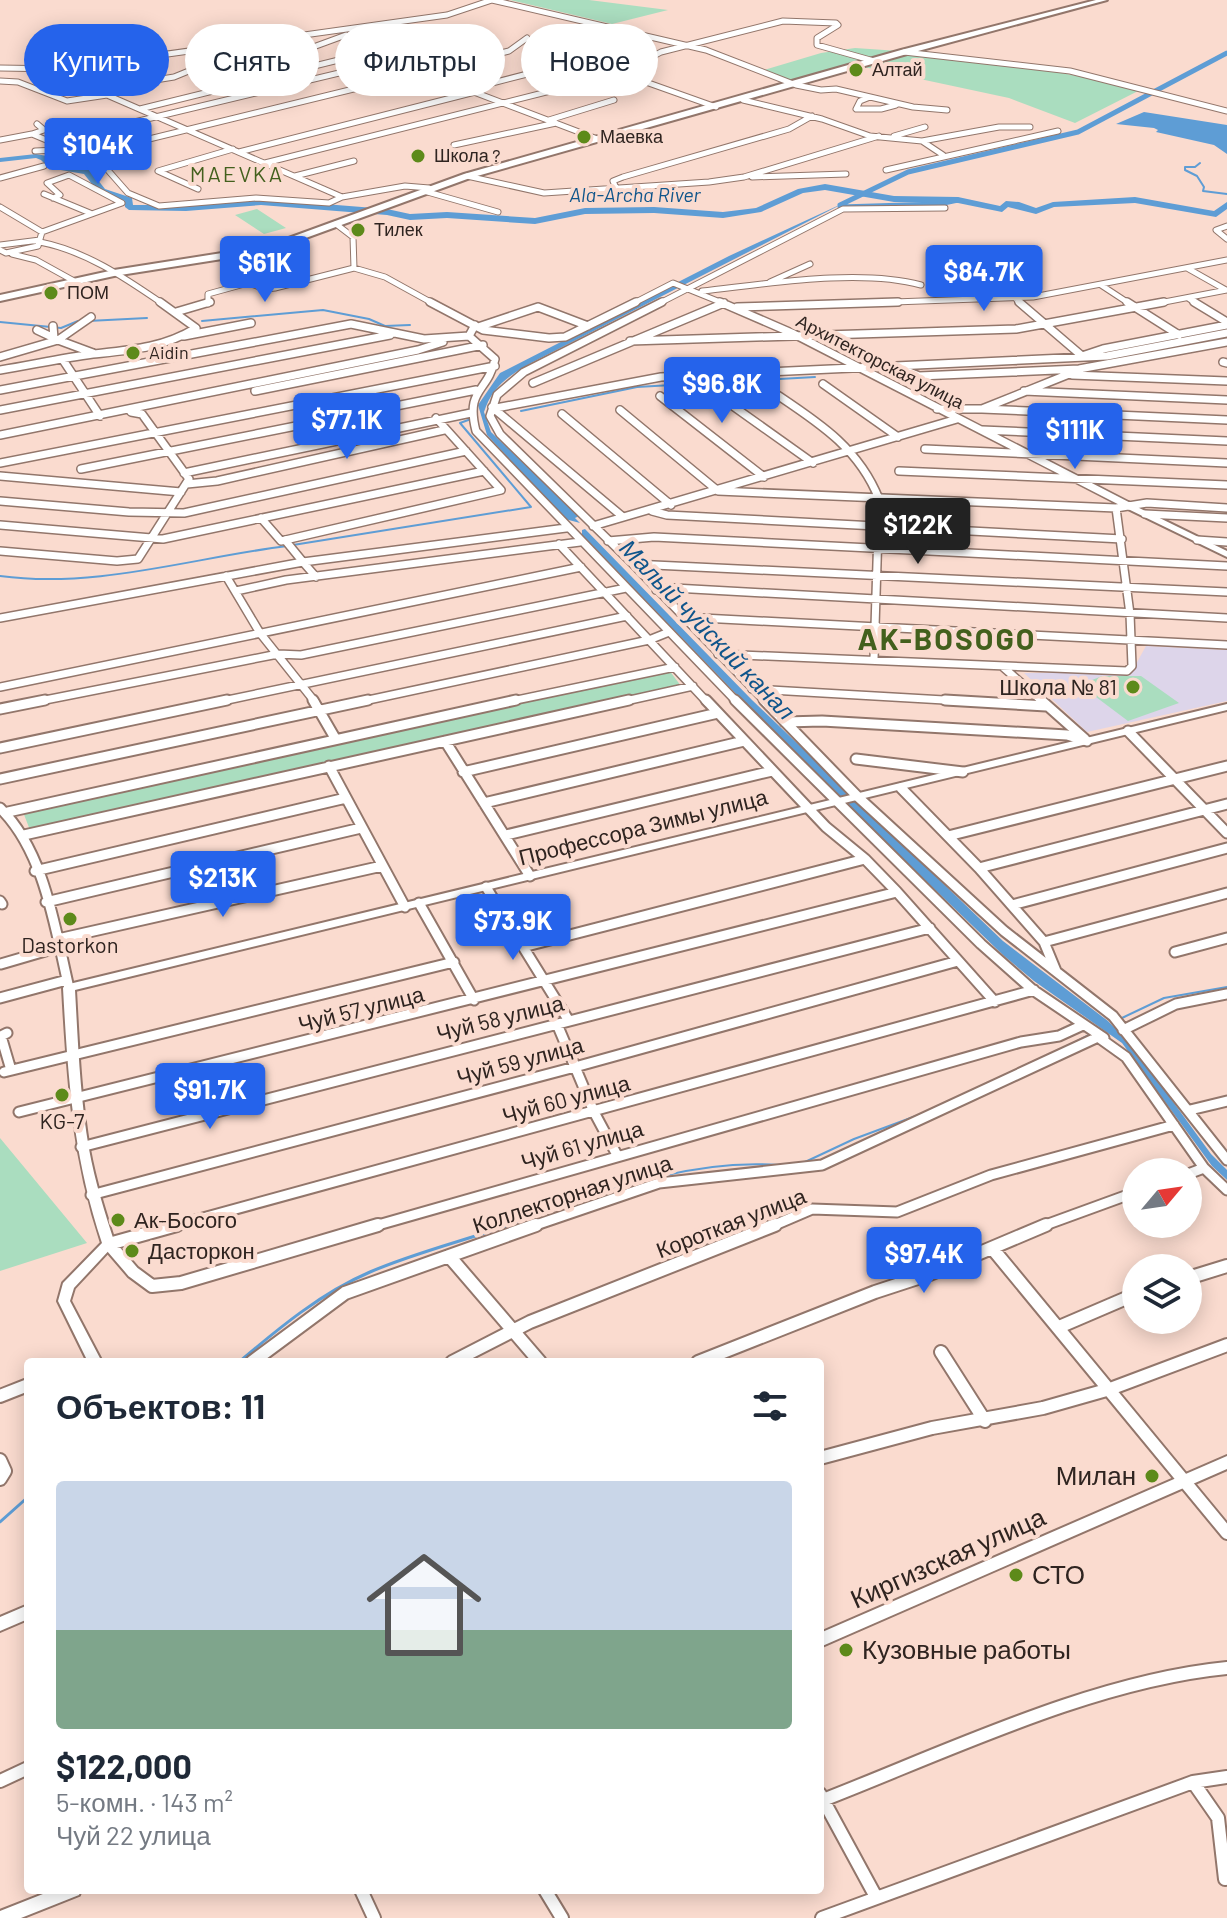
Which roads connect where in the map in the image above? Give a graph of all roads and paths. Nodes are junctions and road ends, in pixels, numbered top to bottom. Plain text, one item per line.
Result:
1 (492, 0) edge
2 (1104, 0) edge
3 (396, 23) joint
4 (389, 24) edge
5 (335, 32) edge
6 (335, 37) edge
7 (685, 47) junction
8 (904, 52) junction
9 (658, 54) edge
10 (335, 61) edge
11 (874, 61) junction
12 (1, 68) edge
13 (335, 74) edge
14 (169, 78) edge
15 (0, 81) edge
16 (24, 84) edge
17 (796, 85) junction
18 (658, 86) edge
19 (335, 93) edge
20 (54, 96) edge
21 (100, 96) edge
22 (109, 96) edge
23 (459, 96) edge
24 (485, 96) edge
25 (536, 96) edge
26 (870, 97) junction
27 (614, 100) dead end
28 (743, 100) junction
29 (506, 104) junction
30 (900, 104) junction
31 (716, 107) junction
32 (140, 109) junction
33 (947, 110) dead end
34 (1227, 111) edge
35 (157, 116) junction
36 (812, 116) junction
37 (548, 120) junction
38 (556, 123) junction
39 (37, 124) dead end
40 (925, 127) dead end
41 (1030, 127) dead end
42 (187, 129) junction
43 (1058, 131) dead end
44 (32, 134) junction
45 (879, 136) junction
46 (891, 137) junction
47 (0, 140) edge
48 (600, 140) junction
49 (922, 141) junction
50 (454, 145) dead end
51 (236, 150) junction
52 (35, 151) dead end
53 (943, 155) junction
54 (75, 157) junction
55 (354, 161) dead end
56 (55, 162) dead end
57 (265, 163) junction
58 (44, 166) dead end
59 (886, 170) dead end
60 (846, 174) dead end
61 (295, 176) junction
62 (467, 176) junction
63 (744, 177) junction
64 (0, 178) edge
65 (616, 188) junction
66 (198, 189) dead end
67 (426, 190) junction
68 (44, 194) dead end
69 (342, 197) junction
70 (53, 198) junction
71 (0, 207) edge
72 (945, 208) dead end
73 (498, 212) dead end
74 (90, 213) junction
75 (336, 224) junction
76 (1227, 226) edge
77 (42, 232) junction
78 (1227, 239) edge
79 (40, 243) junction
80 (2, 251) edge
81 (36, 260) junction
82 (1227, 260) edge
83 (810, 264) dead end
84 (354, 268) junction
85 (1187, 268) junction
86 (114, 273) junction
87 (74, 281) junction
88 (764, 285) junction
89 (921, 285) dead end
90 (1101, 285) junction
91 (689, 288) junction
92 (1227, 291) edge
93 (698, 292) junction
94 (0, 298) edge
95 (1015, 298) junction
96 (1188, 298) junction
97 (724, 303) junction
98 (1133, 307) junction
99 (734, 308) junction
100 (176, 312) junction
101 (91, 317) dead end
102 (251, 323) dead end
103 (1227, 323) edge
104 (1043, 324) junction
105 (53, 326) dead end
106 (477, 326) junction
107 (588, 326) junction
108 (37, 330) dead end
109 (1227, 333) edge
110 (794, 334) junction
111 (393, 335) junction
112 (1179, 335) junction
113 (184, 336) junction
114 (469, 336) junction
115 (56, 339) junction
116 (444, 341) junction
117 (630, 341) junction
118 (1227, 342) edge
119 (483, 345) junction
120 (96, 354) junction
121 (1082, 356) junction
122 (0, 357) edge
123 (63, 360) junction
124 (891, 365) junction
125 (495, 366) junction
126 (857, 366) junction
127 (1079, 369) junction
128 (0, 370) edge
129 (75, 375) junction
130 (1072, 375) junction
131 (1227, 381) edge
132 (533, 383) dead end
133 (823, 384) dead end
134 (709, 389) dead end
135 (0, 390) edge
136 (476, 390) junction
137 (770, 390) dead end
138 (1024, 391) junction
139 (88, 394) junction
140 (660, 396) dead end
141 (1227, 400) edge
142 (494, 408) junction
143 (937, 409) junction
144 (982, 409) junction
145 (0, 410) edge
146 (620, 410) dead end
147 (125, 411) junction
148 (471, 413) junction
149 (142, 414) junction
150 (562, 414) dead end
151 (100, 416) junction
152 (436, 418) junction
153 (957, 419) junction
154 (1227, 420) edge
155 (444, 430) junction
156 (978, 430) junction
157 (155, 433) junction
158 (0, 435) edge
159 (898, 437) junction
160 (1227, 441) edge
161 (925, 449) dead end
162 (855, 450) junction
163 (466, 451) junction
164 (169, 452) junction
165 (1024, 453) junction
166 (0, 463) edge
167 (813, 463) junction
168 (1227, 463) edge
169 (81, 469) dead end
170 (484, 471) junction
171 (899, 471) dead end
172 (184, 473) junction
173 (0, 476) edge
174 (764, 477) junction
175 (1070, 477) junction
176 (187, 484) junction
177 (1227, 485) edge
178 (718, 491) junction
179 (181, 492) junction
180 (879, 499) junction
181 (0, 501) edge
182 (671, 505) junction
183 (1129, 506) junction
184 (1116, 508) junction
185 (1227, 508) edge
186 (652, 511) junction
187 (167, 513) junction
188 (1145, 514) junction
189 (623, 517) junction
190 (264, 518) junction
191 (1227, 518) edge
192 (0, 525) edge
193 (878, 525) junction
194 (593, 526) junction
195 (566, 528) junction
196 (543, 529) junction
197 (151, 539) junction
198 (1122, 539) junction
199 (285, 540) junction
200 (1197, 540) junction
201 (608, 541) junction
202 (580, 542) junction
203 (1227, 542) edge
204 (564, 544) junction
205 (877, 549) junction
206 (0, 551) edge
207 (1227, 554) edge
208 (1124, 561) junction
209 (303, 562) junction
210 (633, 564) junction
211 (1227, 566) edge
212 (581, 567) junction
213 (877, 573) junction
214 (226, 576) junction
215 (316, 577) junction
216 (1127, 587) junction
217 (626, 588) junction
218 (656, 590) junction
219 (236, 591) junction
220 (605, 592) junction
221 (1227, 592) edge
222 (876, 600) junction
223 (1130, 614) junction
224 (627, 616) junction
225 (683, 617) junction
226 (0, 618) edge
227 (1227, 618) edge
228 (875, 626) junction
229 (669, 632) junction
230 (260, 633) junction
231 (649, 640) junction
232 (1132, 641) junction
233 (1227, 645) edge
234 (278, 654) junction
235 (718, 654) junction
236 (874, 659) junction
237 (1003, 666) junction
238 (675, 667) junction
239 (303, 684) junction
240 (693, 686) junction
241 (0, 687) edge
242 (752, 689) junction
243 (1046, 706) junction
244 (1227, 707) edge
245 (0, 709) edge
246 (320, 709) junction
247 (718, 713) junction
248 (785, 722) junction
249 (1128, 731) junction
250 (335, 738) junction
251 (445, 741) junction
252 (744, 741) junction
253 (1087, 741) junction
254 (0, 748) edge
255 (856, 759) dead end
256 (329, 766) junction
257 (1227, 766) edge
258 (772, 771) junction
259 (463, 772) junction
260 (963, 772) junction
261 (0, 779) edge
262 (1174, 779) junction
263 (901, 788) junction
264 (858, 797) junction
265 (346, 798) junction
266 (835, 802) junction
267 (484, 803) junction
268 (1227, 804) edge
269 (808, 808) junction
270 (4, 810) edge
271 (1205, 810) junction
272 (361, 828) junction
273 (1227, 833) edge
274 (24, 835) junction
275 (506, 835) junction
276 (948, 836) junction
277 (1227, 848) edge
278 (865, 859) junction
279 (382, 866) junction
280 (979, 868) junction
281 (35, 871) junction
282 (530, 876) junction
283 (486, 887) junction
284 (897, 892) junction
285 (1227, 893) edge
286 (46, 902) junction
287 (419, 903) junction
288 (1012, 905) junction
289 (405, 907) junction
290 (930, 928) junction
291 (1227, 938) edge
292 (1044, 942) junction
293 (58, 943) junction
294 (523, 947) junction
295 (1175, 952) dead end
296 (958, 961) junction
297 (454, 962) junction
298 (1, 964) edge
299 (1058, 974) junction
300 (547, 982) junction
301 (68, 984) junction
302 (1034, 990) junction
303 (1227, 994) edge
304 (0, 998) edge
305 (474, 1000) junction
306 (995, 1002) junction
307 (569, 1021) junction
308 (557, 1024) junction
309 (1083, 1025) junction
310 (1123, 1030) junction
311 (7, 1033) dead end
312 (1102, 1038) junction
313 (72, 1056) junction
314 (575, 1067) junction
315 (75, 1098) junction
316 (1227, 1101) edge
317 (1190, 1110) junction
318 (19, 1112) dead end
319 (594, 1112) junction
320 (1174, 1125) junction
321 (81, 1147) junction
322 (617, 1155) junction
323 (1225, 1156) edge
324 (1204, 1168) joint
325 (1227, 1190) edge
326 (91, 1195) junction
327 (1122, 1197) edge
328 (109, 1244) junction
329 (992, 1248) junction
330 (449, 1256) junction
331 (1227, 1266) edge
332 (1202, 1274) edge
333 (1122, 1300) edge
334 (1059, 1327) junction
335 (511, 1331) junction
336 (1227, 1345) edge
337 (941, 1352) dead end
338 (91, 1358) edge
339 (257, 1358) edge
340 (460, 1358) edge
341 (536, 1358) edge
342 (708, 1358) edge
343 (24, 1387) edge
344 (1110, 1389) junction
345 (0, 1396) edge
346 (985, 1421) junction
347 (824, 1457) edge
348 (0, 1460) edge
349 (1227, 1462) edge
350 (0, 1479) edge
351 (1184, 1480) junction
352 (1227, 1533) edge
353 (24, 1614) edge
354 (0, 1624) edge
355 (824, 1638) edge
356 (1227, 1668) edge
357 (24, 1770) edge
358 (1227, 1777) edge
359 (0, 1781) edge
360 (1193, 1782) junction
361 (824, 1796) edge
362 (824, 1801) edge
363 (1225, 1879) edge
364 (63, 1894) edge
365 (363, 1894) edge
366 (547, 1894) edge
367 (876, 1897) junction
368 (1, 1918) edge
369 (374, 1918) edge
370 (562, 1918) edge
371 (822, 1918) edge

1 - 3 street
1 - 7 street
2 - 8 main road
3 - 4 street
5 - 12 street
6 - 14 street
7 - 9 street
7 - 11 street
7 - 17 street
8 - 11 main road
8 - 34 street
10 - 32 street
11 - 17 main road
13 - 35 street
15 - 16 street
17 - 26 street
17 - 28 main road
18 - 31 street
19 - 42 street
20 - 21 street
22 - 32 street
23 - 51 street
24 - 29 street
25 - 29 street
26 - 30 street
26 - 30 street
27 - 37 street
28 - 31 main road
28 - 36 street
29 - 37 street
29 - 57 street
30 - 33 street
31 - 48 main road
32 - 35 street
35 - 42 street
35 - 44 street
36 - 45 street
36 - 65 street
37 - 38 street
38 - 48 street
38 - 50 street
39 - 44 street
40 - 46 street
41 - 49 street
42 - 51 street
42 - 54 street
43 - 53 street
44 - 47 street
45 - 46 street
45 - 63 street
46 - 49 street
48 - 62 main road
49 - 53 street
51 - 57 street
51 - 66 street
52 - 54 street
53 - 59 street
54 - 56 street
54 - 69 street
55 - 61 street
57 - 61 street
58 - 64 street
60 - 63 street
61 - 69 street
62 - 65 street
62 - 67 main road
63 - 65 street
67 - 69 street
67 - 73 street
67 - 75 main road
68 - 70 street
70 - 74 street
70 - 74 street
71 - 77 street
72 - 91 street
74 - 77 street
75 - 84 street
75 - 86 main road
76 - 78 street
77 - 79 street
79 - 80 street
79 - 81 street
79 - 86 street
80 - 81 street
81 - 87 street
82 - 85 street
83 - 88 street
84 - 100 street
84 - 106 street
85 - 90 street
85 - 92 street
86 - 87 main road
86 - 100 street
87 - 94 main road
88 - 89 street
88 - 93 street
90 - 95 street
90 - 98 street
91 - 93 street, Архитекторская улица
91 - 107 street, Архитекторская улица
91 - 142 street
92 - 96 street
93 - 97 street, Архитекторская улица
95 - 99 street
95 - 104 street
96 - 98 street
96 - 103 street
97 - 99 street, Архитекторская улица
97 - 117 street
98 - 104 street
98 - 112 street
99 - 110 street, Архитекторская улица
100 - 113 street
101 - 115 street
102 - 113 street
103 - 112 street
104 - 110 street
104 - 121 street
105 - 115 street
106 - 107 street
106 - 107 street
106 - 114 street
108 - 115 street
109 - 121 street
110 - 117 street
110 - 126 street, Архитекторская улица
111 - 116 street
111 - 129 street
111 - 139 street
112 - 121 street
113 - 120 street
114 - 116 street
114 - 119 street
115 - 120 street
115 - 122 street
116 - 147 street
117 - 132 street
118 - 127 street
119 - 125 street
119 - 149 street
120 - 123 street
121 - 124 street
123 - 128 street
123 - 129 street
124 - 126 street
124 - 127 street
125 - 136 street
125 - 157 street
126 - 142 street
126 - 143 street, Архитекторская улица
127 - 130 street
129 - 135 street
129 - 139 street
130 - 131 street
130 - 138 street
133 - 159 street
134 - 167 street
136 - 148 street
136 - 164 street
137 - 162 street
138 - 141 street
138 - 144 street
139 - 145 street
139 - 151 street
140 - 174 street
142 - 189 street
142 - 194 street
143 - 144 street
143 - 153 street, Архитекторская улица
144 - 154 street
146 - 178 street
147 - 149 street
147 - 151 street
148 - 152 street
148 - 195 street
149 - 157 street
150 - 182 street
151 - 158 street
152 - 155 street
152 - 172 street
153 - 156 street, Архитекторская улица
153 - 159 street
155 - 163 street
155 - 176 street
156 - 160 street
156 - 165 street, Архитекторская улица
157 - 164 street
157 - 166 street
159 - 162 street
161 - 165 street
162 - 167 street
162 - 180 street
163 - 170 street
163 - 187 street
164 - 169 street
164 - 172 street
165 - 168 street
165 - 175 street, Архитекторская улица
167 - 174 street
170 - 190 street
170 - 199 street
171 - 175 street
172 - 176 street
173 - 179 street
174 - 178 street
175 - 177 street
175 - 183 street, Архитекторская улица
176 - 179 street
178 - 180 street
178 - 182 street
179 - 187 street
180 - 184 street
180 - 193 street
181 - 187 street
182 - 186 street
183 - 184 street
183 - 185 street
183 - 188 street, Архитекторская улица
184 - 198 street
186 - 189 street
186 - 193 street
187 - 197 street
188 - 191 street
188 - 200 street, Архитекторская улица
189 - 194 street
190 - 197 street
190 - 199 street
192 - 197 street
193 - 198 street
193 - 205 street
194 - 201 street
195 - 196 street
195 - 202 street
196 - 204 street
196 - 209 street
197 - 206 street
198 - 208 street
199 - 209 street
200 - 203 street
200 - 207 street, Архитекторская улица
201 - 205 street
201 - 210 street
202 - 204 street
202 - 217 street
204 - 212 street
204 - 215 street
205 - 208 street
205 - 213 street
208 - 211 street
208 - 216 street
209 - 214 street
209 - 215 street
210 - 213 street
210 - 218 street
212 - 220 street
212 - 230 street
213 - 216 street
213 - 222 street
214 - 219 street
214 - 226 street
215 - 219 street
216 - 221 street
216 - 223 street
217 - 220 street
217 - 229 street
218 - 222 street
218 - 225 street
219 - 230 street
220 - 224 street
220 - 234 street
222 - 223 street
222 - 228 street
223 - 227 street
223 - 232 street
224 - 231 street
224 - 239 street
225 - 228 street
225 - 235 street
228 - 232 street
228 - 236 street
229 - 231 street
229 - 266 street
230 - 234 street
230 - 241 street
231 - 238 street
231 - 246 street
232 - 233 street
232 - 237 street
234 - 239 street
234 - 245 street
235 - 236 street
235 - 242 street
236 - 237 street
237 - 243 street
238 - 240 street
238 - 250 street
239 - 246 street
239 - 254 street
240 - 247 street
240 - 251 street
242 - 243 street
242 - 248 street
243 - 253 street
244 - 249 street, Профессора Зимы улица
246 - 250 street
246 - 261 street
247 - 252 street
247 - 259 street
248 - 253 street
248 - 264 street
249 - 253 street, Профессора Зимы улица
249 - 262 street
250 - 270 street
251 - 256 street
251 - 259 street
252 - 258 street
252 - 267 street
253 - 260 street, Профессора Зимы улица
255 - 260 street
256 - 265 street
256 - 274 street
257 - 262 street
258 - 269 street
258 - 275 street
259 - 267 street
260 - 263 street, Профессора Зимы улица
262 - 271 street
262 - 276 street
263 - 264 street, Профессора Зимы улица
263 - 276 street
264 - 266 street, Профессора Зимы улица
264 - 299 street
265 - 272 street
265 - 281 street
266 - 269 street, Профессора Зимы улица
266 - 302 street
267 - 275 street
268 - 271 street
269 - 278 street
269 - 282 street, Профессора Зимы улица
270 - 274 street
271 - 273 street
271 - 280 street
272 - 279 street
272 - 286 street
274 - 281 street
275 - 282 street
276 - 280 street
277 - 288 street
278 - 284 street
278 - 294 street
279 - 289 street
279 - 293 street
280 - 288 street
281 - 286 street
282 - 283 street, Профессора Зимы улица
283 - 287 street, Профессора Зимы улица
283 - 294 street
284 - 290 street
284 - 300 street, Чуй 57 улица
285 - 292 street
286 - 293 street
287 - 289 street, Профессора Зимы улица
287 - 297 street
288 - 292 street
289 - 301 street, Профессора Зимы улица
290 - 296 street
290 - 307 street, Чуй 58 улица
291 - 295 street
292 - 299 street
293 - 298 street
293 - 301 street
294 - 300 street
296 - 306 street
296 - 314 street, Чуй 59 улица
297 - 305 street
297 - 313 street
299 - 310 street
300 - 305 street, Чуй 57 улица
300 - 307 street
301 - 304 street
301 - 313 street
302 - 306 street, Чуй 60 улица
302 - 309 street
303 - 310 street
305 - 315 street, Чуй 57 улица
306 - 319 street, Чуй 60 улица
307 - 308 street, Чуй 58 улица
308 - 314 street
308 - 321 street, Чуй 58 улица
309 - 312 street
309 - 322 street, Чуй 61 улица
310 - 317 street
311 - 313 street
312 - 320 street
312 - 330 street, Коллекторная улица
313 - 315 street
314 - 319 street
314 - 326 street, Чуй 59 улица
315 - 318 street, Чуй 57 улица
315 - 321 street
316 - 317 street
317 - 323 street
319 - 322 street
319 - 328 street, Чуй 60 улица
320 - 324 street
320 - 335 street, Короткая улица
321 - 326 street
322 - 328 street, Чуй 61 улица
324 - 325 street
326 - 328 street
327 - 329 street
328 - 338 street
329 - 334 street
329 - 342 street
330 - 335 street
330 - 339 street, Коллекторная улица
331 - 332 street
333 - 334 street
334 - 344 street
335 - 340 street, Короткая улица
335 - 341 street
336 - 344 street
337 - 346 street
343 - 345 street
344 - 346 street
344 - 351 street
346 - 347 street
348 - 350 street
349 - 351 main road, Киргизская улица
351 - 352 street
351 - 355 main road, Киргизская улица
353 - 354 main road
356 - 361 street
357 - 359 street
358 - 360 street
360 - 363 street
360 - 367 street
362 - 367 street
364 - 368 street
365 - 369 street
366 - 370 street
367 - 371 street

